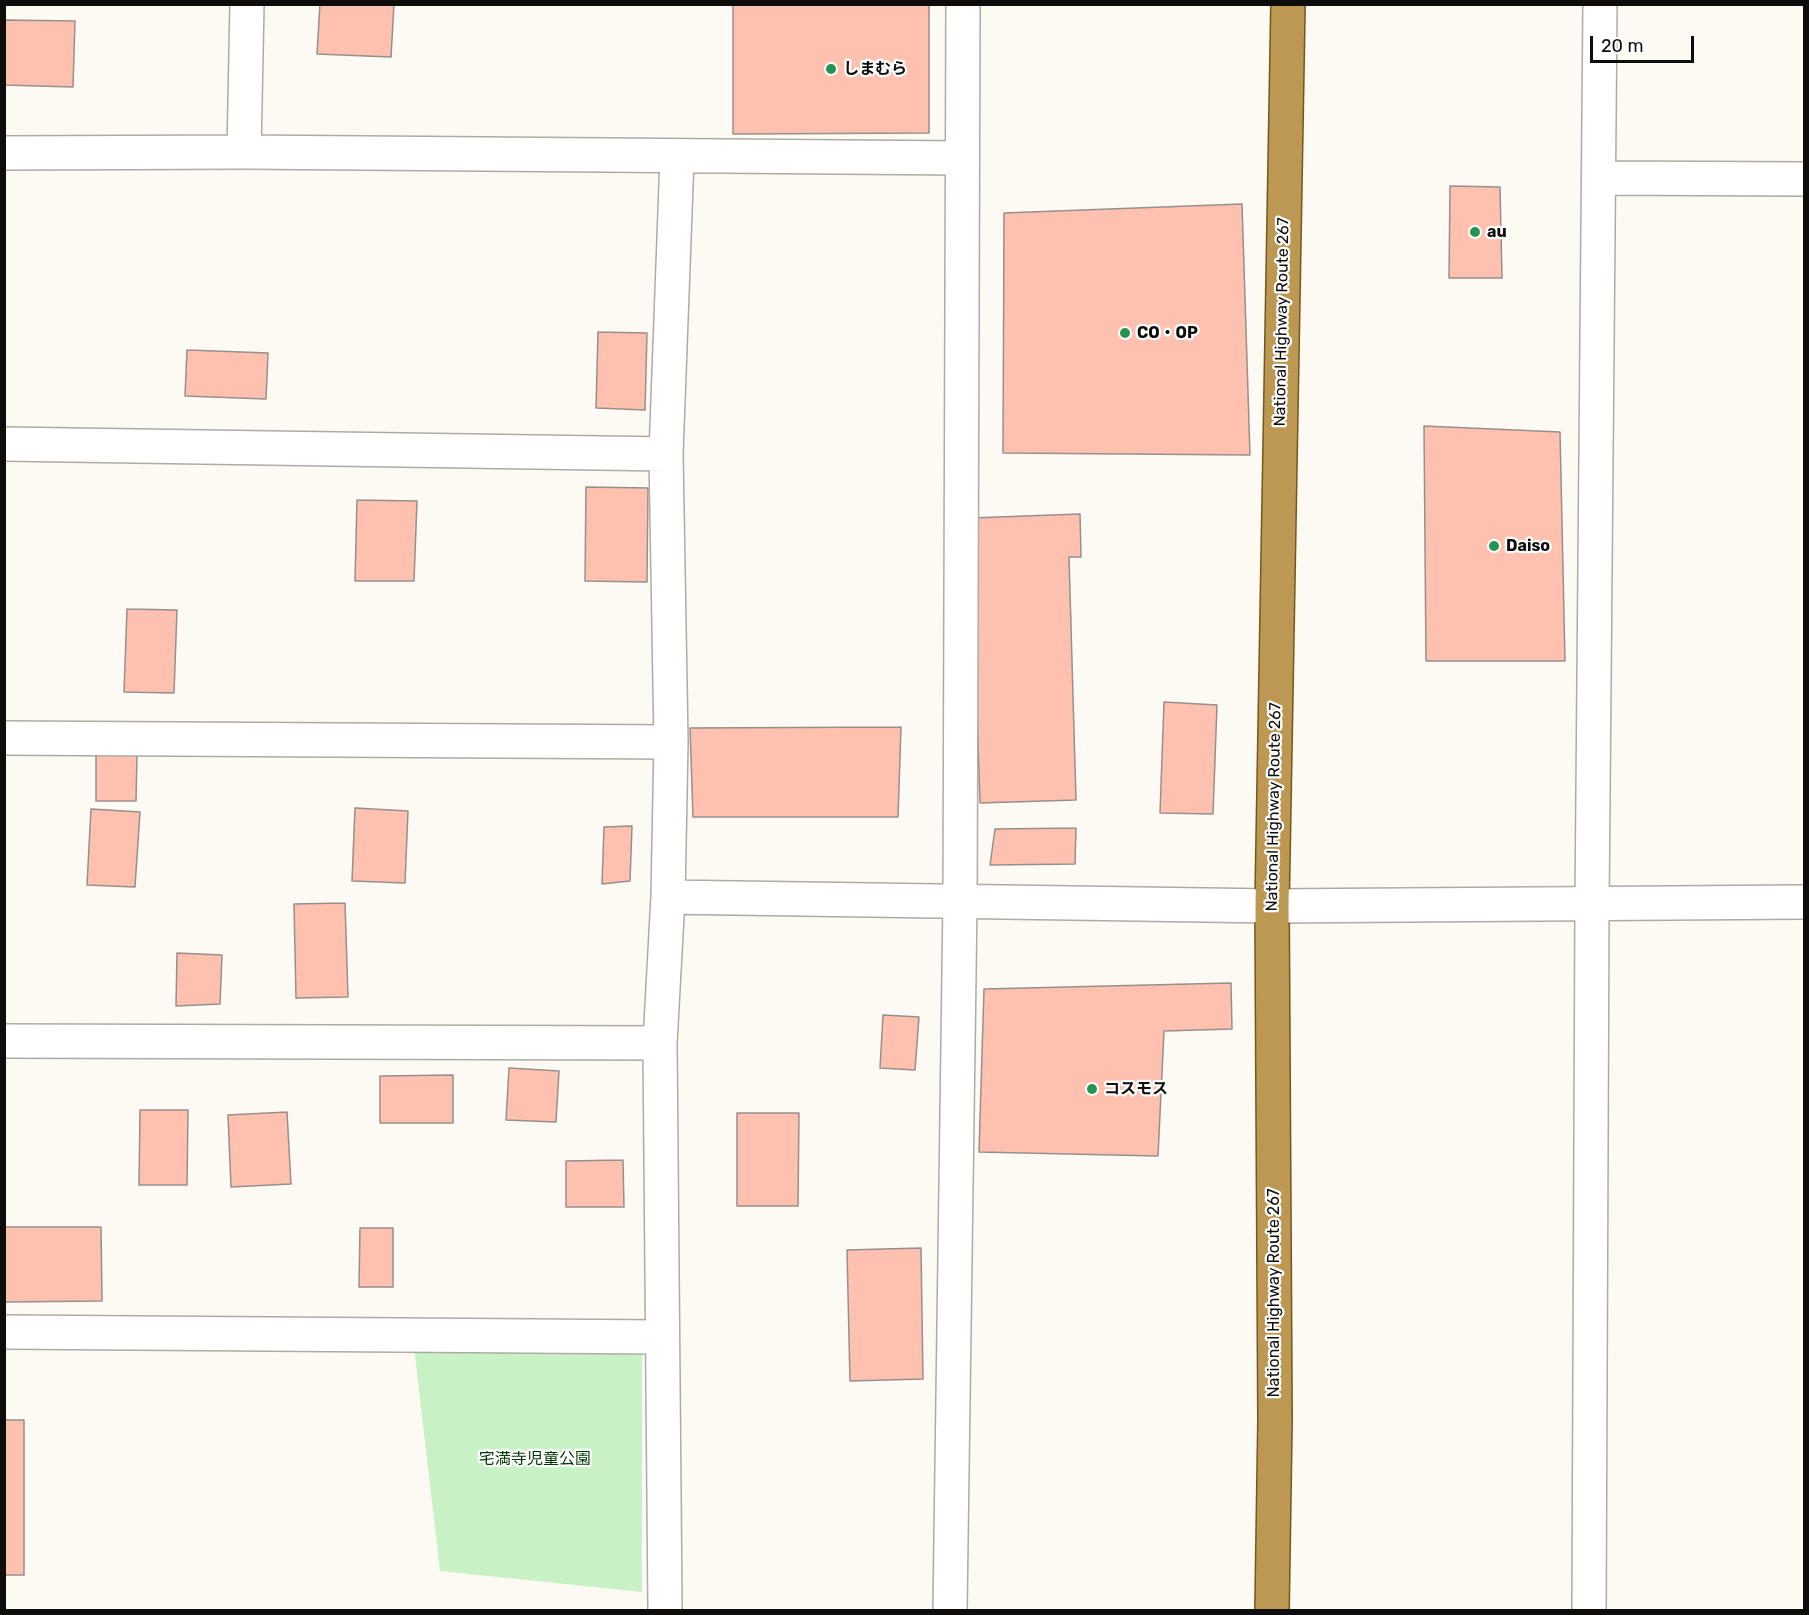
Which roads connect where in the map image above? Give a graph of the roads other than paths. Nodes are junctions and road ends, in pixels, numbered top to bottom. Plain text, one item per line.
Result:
1 (247, 4) edge
2 (963, 4) edge
3 (1288, 4) edge
4 (1600, 4) edge
5 (244, 152) junction
6 (4, 153) edge
7 (677, 158) junction
8 (961, 158) junction
9 (1601, 178) junction
10 (1804, 179) edge
11 (4, 444) edge
12 (666, 454) junction
13 (4, 738) edge
14 (671, 742) junction
15 (668, 897) junction
16 (1804, 902) edge
17 (960, 903) junction
18 (1592, 905) junction
19 (1272, 906) junction
20 (4, 1041) edge
21 (660, 1044) junction
22 (4, 1332) edge
23 (662, 1337) junction
24 (665, 1611) edge
25 (950, 1611) edge
26 (1272, 1611) edge
27 (1589, 1611) edge

1 - 5 street
2 - 8 street
3 - 19 highway, National Highway Route 267
4 - 9 street
5 - 6 street
5 - 7 street
7 - 8 street
7 - 12 street
8 - 17 street
9 - 10 street
9 - 18 street
11 - 12 street
12 - 14 street
13 - 14 street
14 - 15 street
15 - 17 street
15 - 21 street
16 - 18 street
17 - 19 street
17 - 25 street
18 - 19 street
18 - 27 street
19 - 26 highway, National Highway Route 267
20 - 21 street
21 - 23 street
22 - 23 street
23 - 24 street

